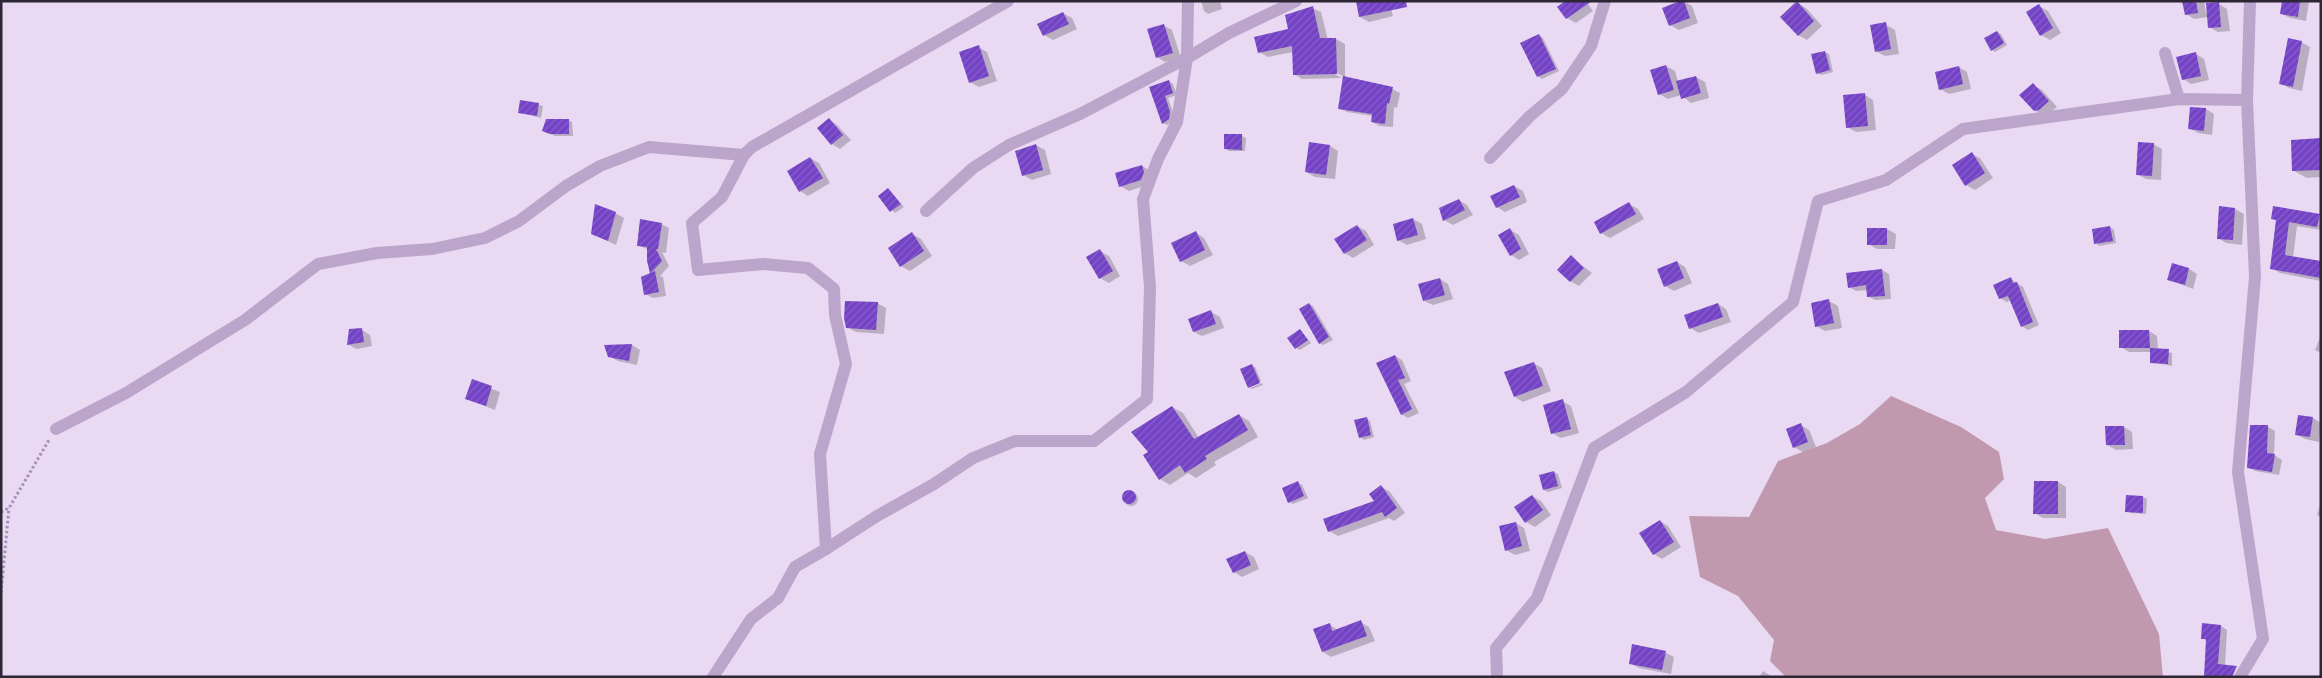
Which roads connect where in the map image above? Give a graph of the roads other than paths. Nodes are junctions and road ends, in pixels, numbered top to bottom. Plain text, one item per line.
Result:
1 (1008, 1) edge
2 (1188, 1) edge
3 (1296, 1) edge
4 (1605, 1) edge
5 (2250, 1) edge
6 (2165, 53) dead end
7 (1187, 58) junction
8 (2179, 99) junction
9 (2247, 100) junction
10 (744, 155) junction
11 (1490, 158) dead end
12 (926, 211) dead end
13 (56, 429) road end
14 (826, 549) junction
15 (713, 677) edge
16 (1497, 677) edge
17 (2240, 677) edge

1 - 10 street
2 - 7 street
3 - 7 street
4 - 11 street
5 - 9 street
6 - 8 street
7 - 12 street
7 - 14 street
8 - 9 street
8 - 16 street
9 - 17 street
10 - 13 street
10 - 14 street
14 - 15 street

